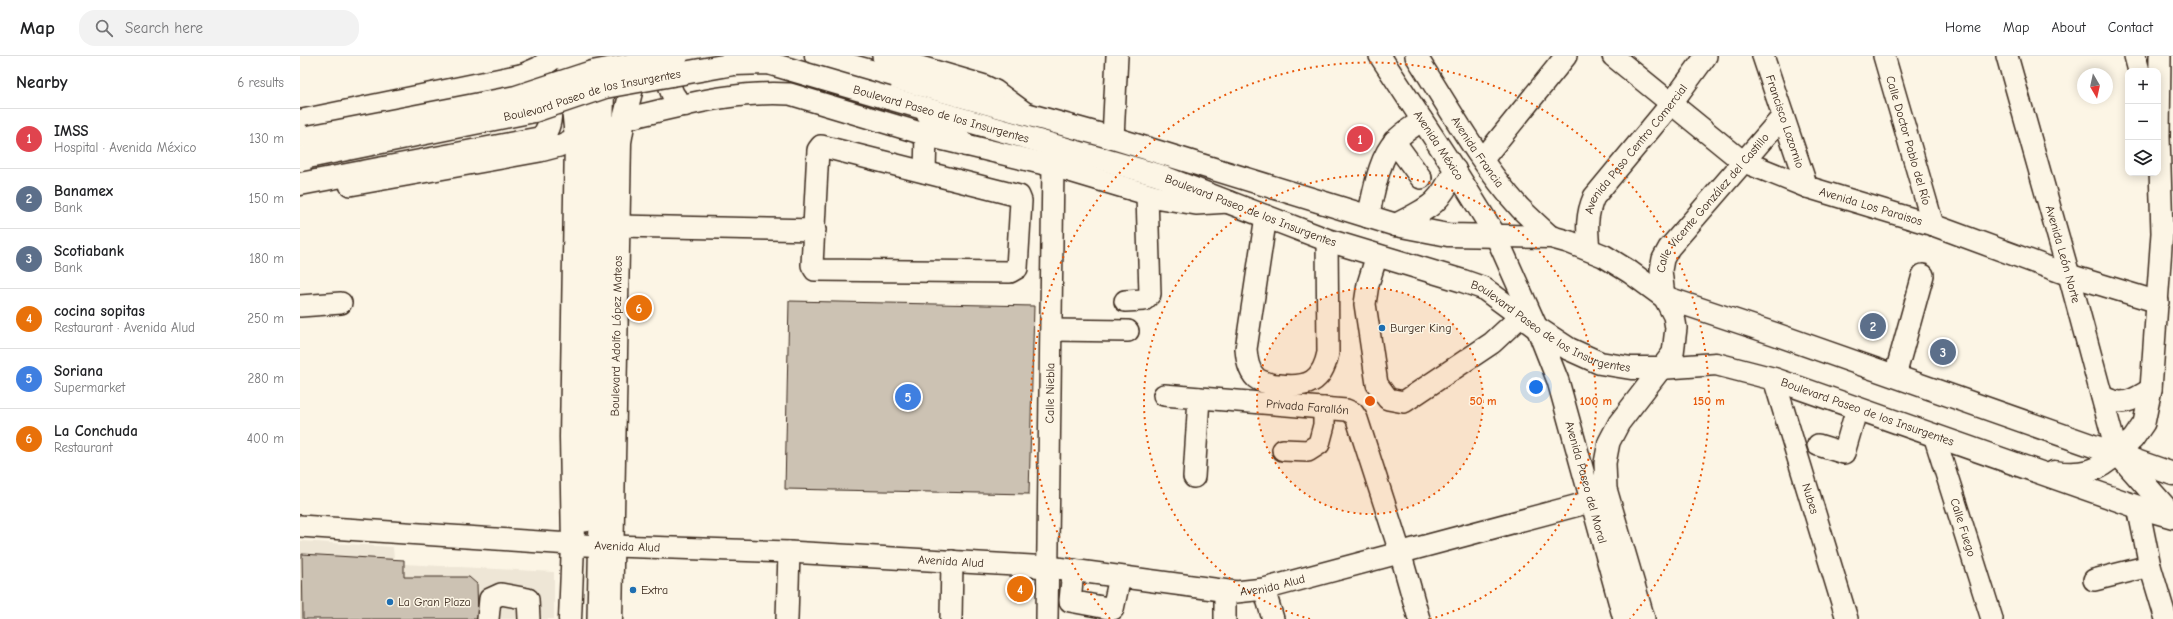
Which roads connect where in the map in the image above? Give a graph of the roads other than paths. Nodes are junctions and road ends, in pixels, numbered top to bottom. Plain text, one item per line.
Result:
1 (556, 56) edge
2 (568, 56) edge
3 (584, 56) edge
4 (604, 56) edge
5 (640, 56) edge
6 (668, 56) edge
7 (677, 56) edge
8 (816, 56) edge
9 (1117, 56) edge
10 (1380, 56) edge
11 (1416, 56) edge
12 (1566, 56) edge
13 (1613, 56) edge
14 (1706, 56) edge
15 (1763, 56) edge
16 (1884, 56) edge
17 (2007, 56) edge
18 (2135, 56) edge
19 (2160, 56) edge
20 (893, 57) edge
21 (2138, 68) edge
22 (523, 75) junction
23 (1671, 104) junction
24 (2159, 104) edge
25 (685, 106) junction
26 (918, 108) junction
27 (1028, 116) junction
28 (1783, 116) junction
29 (624, 119) junction
30 (1422, 120) junction
31 (932, 136) junction
32 (576, 138) junction
33 (1113, 138) junction
34 (2159, 140) edge
35 (1394, 141) junction
36 (303, 142) edge
37 (966, 145) junction
38 (1483, 159) junction
39 (1742, 161) junction
40 (1053, 166) junction
41 (1455, 170) junction
42 (930, 173) junction
43 (1421, 178) dead end
44 (300, 184) edge
45 (1807, 187) junction
46 (300, 194) edge
47 (1147, 195) junction
48 (1229, 202) junction
49 (1266, 216) junction
50 (1368, 217) junction
51 (1396, 225) junction
52 (1933, 225) junction
53 (618, 226) junction
54 (815, 230) junction
55 (1496, 236) junction
56 (1551, 237) junction
57 (1327, 240) junction
58 (1053, 246) junction
59 (1589, 249) junction
60 (1018, 250) junction
61 (1376, 255) junction
62 (1923, 275) dead end
63 (2069, 275) junction
64 (1664, 297) junction
65 (1125, 301) dead end
66 (2158, 302) junction
67 (341, 303) dead end
68 (300, 306) edge
69 (1529, 322) junction
70 (1052, 330) junction
71 (1128, 331) dead end
72 (1661, 368) junction
73 (1895, 376) junction
74 (1774, 379) junction
75 (2151, 389) junction
76 (1164, 395) dead end
77 (2102, 396) junction
78 (1199, 398) junction
79 (1324, 408) junction
80 (1857, 408) junction
81 (1934, 435) junction
82 (1818, 445) dead end
83 (1283, 450) dead end
84 (2117, 453) junction
85 (2024, 468) junction
86 (2173, 474) edge
87 (1194, 477) dead end
88 (1590, 502) junction
89 (2138, 507) junction
90 (2173, 517) edge
91 (300, 526) edge
92 (592, 545) junction
93 (789, 552) junction
94 (1400, 552) junction
95 (952, 561) junction
96 (2150, 566) junction
97 (1049, 567) junction
98 (1073, 570) junction
99 (1120, 577) junction
100 (2094, 580) dead end
101 (1264, 589) junction
102 (1225, 592) junction
103 (488, 619) edge
104 (529, 619) edge
105 (570, 619) edge
106 (584, 619) edge
107 (598, 619) edge
108 (611, 619) edge
109 (787, 619) edge
110 (951, 619) edge
111 (1047, 619) edge
112 (1225, 619) edge
113 (1273, 619) edge
114 (1419, 619) edge
115 (1624, 619) edge
116 (1644, 619) edge
117 (1847, 619) edge
118 (1992, 619) edge
119 (2166, 619) edge

1 - 22 main road
2 - 32 main road, Boulevard Adolfo López Mateos
3 - 92 street
4 - 92 street
5 - 29 main road, Boulevard Adolfo López Mateos
6 - 25 main road
7 - 36 main road, Boulevard Paseo de los Insurgentes, bridge
8 - 27 main road, Boulevard Paseo de los Insurgentes
9 - 33 street
10 - 30 street, Avenida México
11 - 38 street, Avenida Francia
12 - 38 street
13 - 23 street, Avenida Los Paraisos
14 - 23 street, Avenida Paso Centro Comercial
15 - 28 street, Francisco Lozornio
16 - 52 street, Calle Doctor Pablo del Río
17 - 63 street, Avenida León Norte
18 - 21 street
19 - 24 street
20 - 27 street
22 - 36 main road
22 - 44 main road
23 - 39 street, Avenida Los Paraisos
23 - 59 street, Avenida Paso Centro Comercial
25 - 29 street
25 - 31 street
26 - 36 main road, Boulevard Paseo de los Insurgentes, bridge
26 - 37 main road
26 - 48 main road, Boulevard Paseo de los Insurgentes
27 - 33 main road, Boulevard Paseo de los Insurgentes
28 - 39 street, Calle Vicente González del Castillo
28 - 45 street, Francisco Lozornio
29 - 53 main road, Boulevard Adolfo López Mateos
30 - 35 street
30 - 41 street, Avenida México
31 - 37 street
31 - 42 street
32 - 46 street
32 - 92 main road, Boulevard Adolfo López Mateos
33 - 50 main road, Boulevard Paseo de los Insurgentes
34 - 66 street
35 - 43 street
35 - 50 street
37 - 40 street
38 - 56 street, Avenida Francia
39 - 45 street, Avenida Los Paraisos
39 - 64 street, Calle Vicente González del Castillo
40 - 47 street
40 - 58 street, Calle Niebla
41 - 51 main road
41 - 55 street, Avenida México
42 - 54 street
42 - 60 street
45 - 52 street, Avenida Los Paraisos
47 - 48 street
47 - 65 street
48 - 49 main road, Boulevard Paseo de los Insurgentes
49 - 57 main road, Boulevard Paseo de los Insurgentes
49 - 57 street
50 - 51 main road, Boulevard Paseo de los Insurgentes
51 - 55 main road, Boulevard Paseo de los Insurgentes
52 - 63 street, Avenida Los Paraisos
53 - 54 street
53 - 92 main road, Boulevard Adolfo López Mateos
54 - 60 street
55 - 56 main road, Boulevard Paseo de los Insurgentes
55 - 69 street, Avenida Paseo del Moral
56 - 59 main road, Boulevard Paseo de los Insurgentes
57 - 61 main road, Boulevard Paseo de los Insurgentes
58 - 60 street
58 - 70 street, Calle Niebla
59 - 64 main road, Boulevard Paseo de los Insurgentes
61 - 69 main road, Boulevard Paseo de los Insurgentes
61 - 69 street
62 - 73 street
63 - 66 street, Avenida Los Paraisos
63 - 77 street, Avenida León Norte
64 - 72 street, Avenida Paseo del Moral
64 - 73 main road, Boulevard Paseo de los Insurgentes
66 - 75 street
67 - 68 street
69 - 72 main road, Boulevard Paseo de los Insurgentes
69 - 88 street, Avenida Paseo del Moral
70 - 71 street
70 - 97 street, Calle Niebla
72 - 74 main road, Boulevard Paseo de los Insurgentes
72 - 116 street, Avenida Paseo del Moral
73 - 84 main road, Boulevard Paseo de los Insurgentes
74 - 80 main road, Boulevard Paseo de los Insurgentes
74 - 117 street, Nubes
75 - 77 street
75 - 84 street
76 - 78 street, Privada Farallón
77 - 84 street, Avenida León Norte
78 - 79 street, Privada Farallón
78 - 87 street
79 - 83 street
79 - 94 street, Privada Farallón
80 - 81 main road, Boulevard Paseo de los Insurgentes
80 - 82 street
81 - 85 main road, Boulevard Paseo de los Insurgentes
81 - 118 street, Calle Fuego
84 - 85 main road
84 - 86 main road, Boulevard Paseo de los Insurgentes
84 - 90 main road
85 - 89 main road, Boulevard Paseo de los Insurgentes
88 - 94 street, Avenida Alud
88 - 115 street, Avenida Paseo del Moral
89 - 90 main road, Boulevard Paseo de los Insurgentes
89 - 96 street
91 - 92 street, Avenida Alud
92 - 93 street, Avenida Alud
92 - 105 main road, Boulevard Adolfo López Mateos
92 - 106 street
92 - 107 street
92 - 108 main road, Boulevard Adolfo López Mateos
93 - 95 street, Avenida Alud
93 - 109 street
94 - 101 street, Avenida Alud
94 - 114 street, Privada Farallón
95 - 97 street, Avenida Alud
95 - 110 street
96 - 100 street
96 - 119 street
97 - 98 street, Avenida Alud
97 - 111 street, Calle Niebla
98 - 99 street, Avenida Alud
98 - 99 street
99 - 102 street, Avenida Alud
101 - 102 street, Avenida Alud
101 - 113 street
102 - 112 street
103 - 104 street

